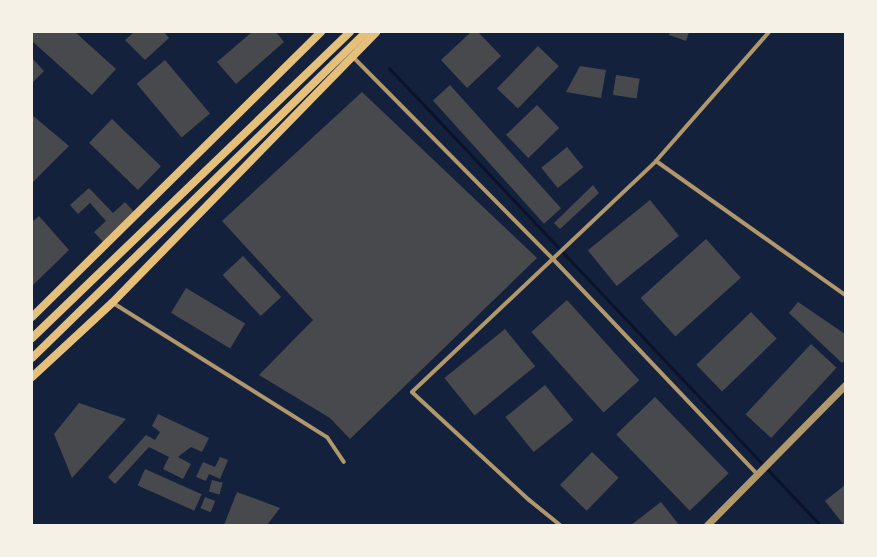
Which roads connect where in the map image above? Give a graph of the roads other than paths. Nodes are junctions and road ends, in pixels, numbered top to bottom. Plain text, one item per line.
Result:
1 (321, 32) edge
2 (350, 32) edge
3 (366, 32) edge
4 (376, 32) edge
5 (769, 32) edge
6 (353, 57) junction
7 (656, 161) junction
8 (552, 258) junction
9 (845, 295) edge
10 (112, 302) junction
11 (32, 317) edge
12 (32, 338) edge
13 (32, 358) edge
14 (32, 377) edge
15 (845, 385) edge
16 (344, 462) dead end
17 (756, 473) junction
18 (560, 525) edge
19 (706, 525) edge

1 - 11 main road
2 - 12 main road
3 - 13 main road
4 - 6 main road
5 - 7 street
6 - 8 street
6 - 10 main road
7 - 8 street
7 - 9 street
8 - 17 street
8 - 18 street
10 - 14 main road
10 - 16 street
15 - 17 street
17 - 19 street

